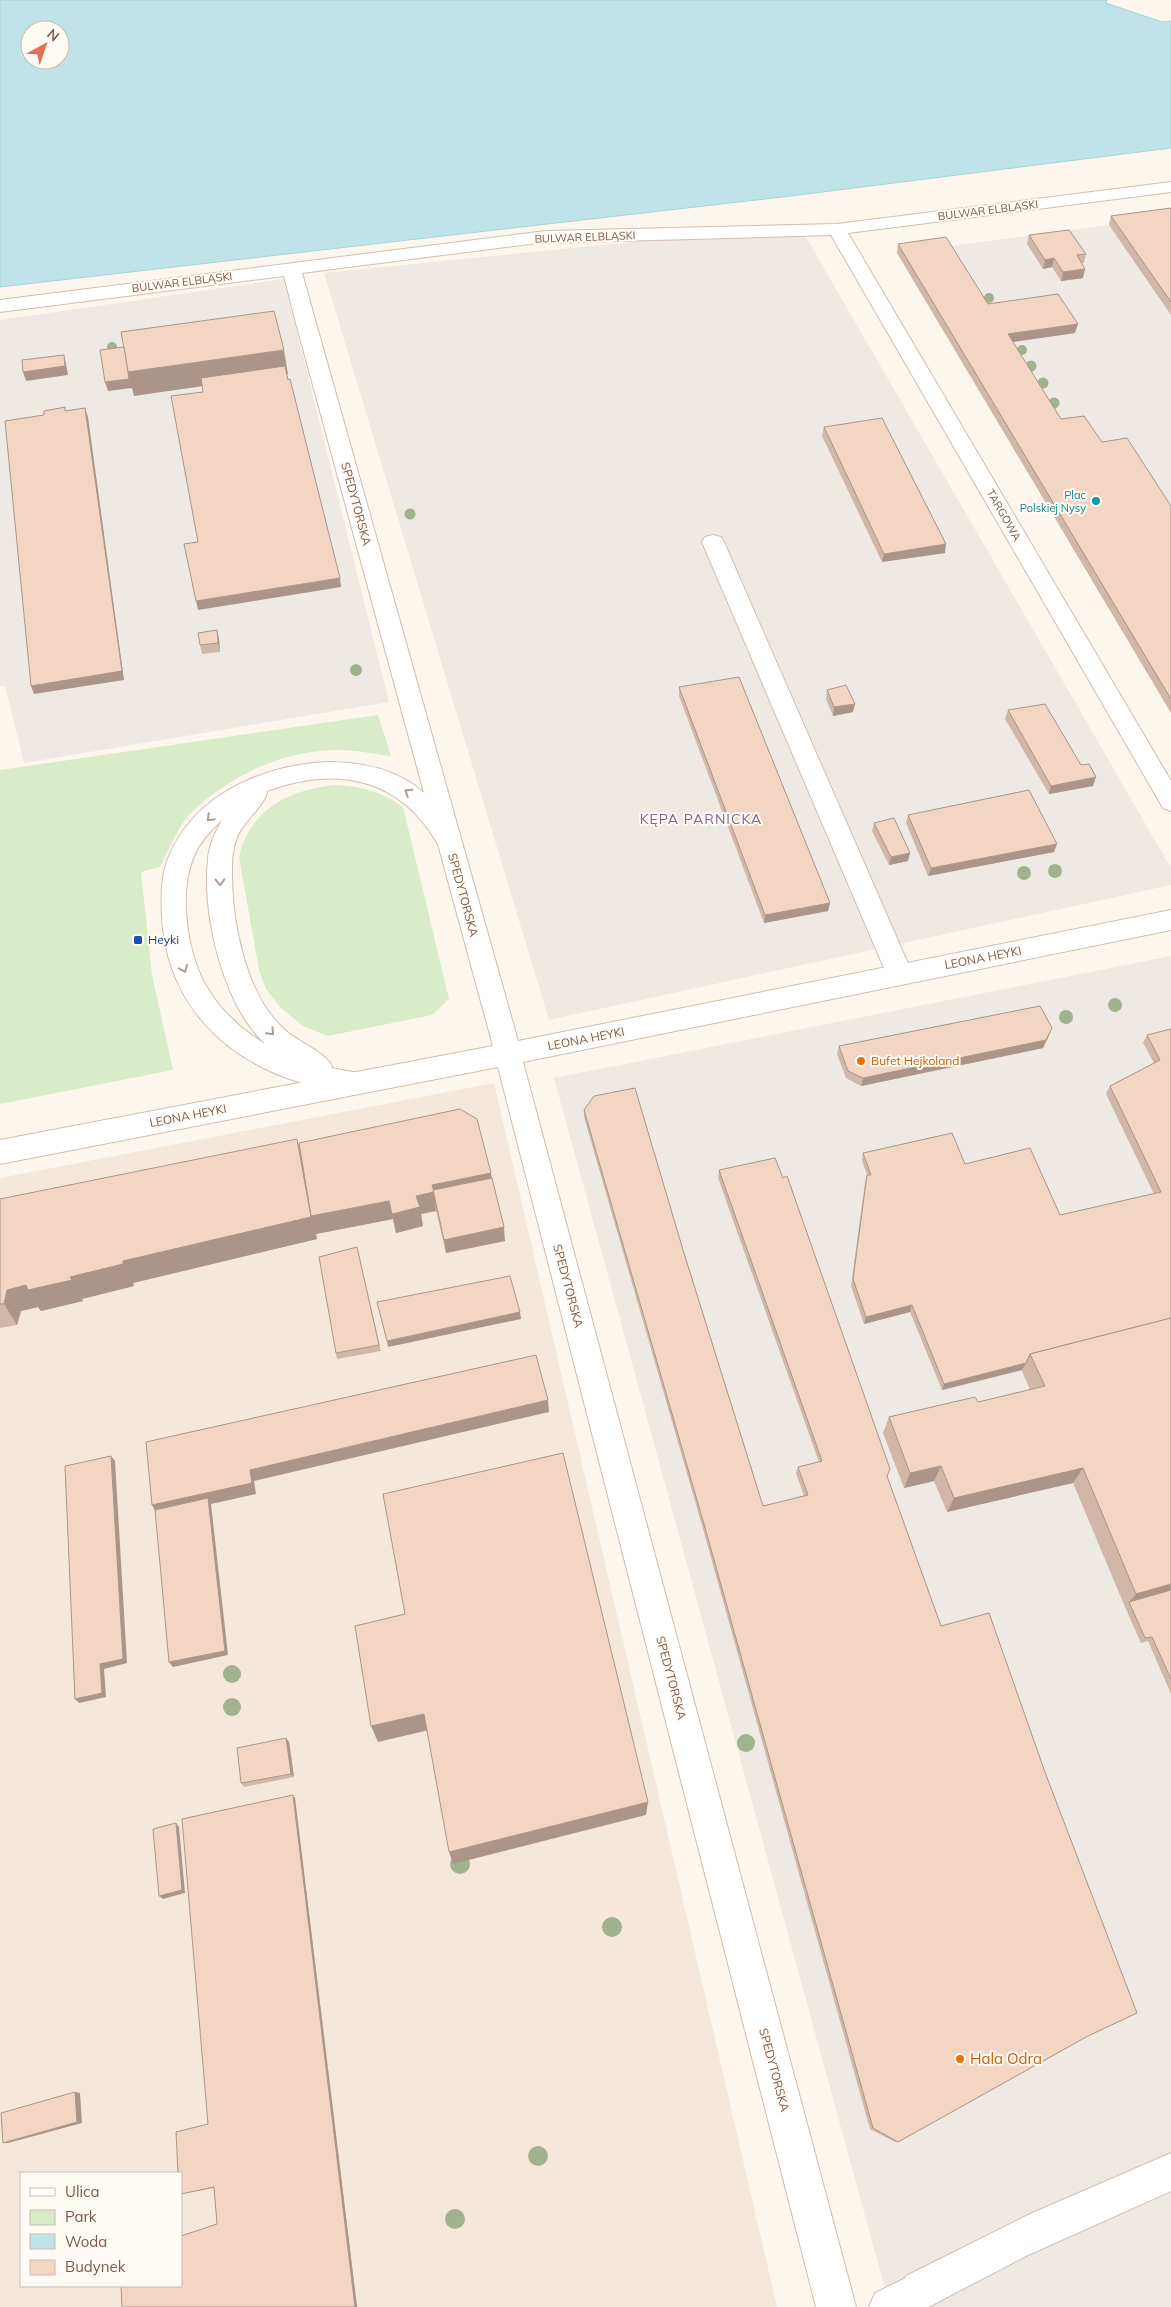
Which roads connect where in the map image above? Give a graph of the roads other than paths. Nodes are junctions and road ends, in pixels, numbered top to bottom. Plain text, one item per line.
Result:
1 (1171, 187) edge
2 (837, 229) junction
3 (291, 268) junction
4 (0, 306) edge
5 (713, 542) dead end
6 (271, 780) junction
7 (1171, 802) edge
8 (449, 842) junction
9 (1171, 920) edge
10 (900, 975) junction
11 (508, 1054) junction
12 (360, 1083) junction
13 (0, 1152) edge
14 (1171, 2172) edge
15 (905, 2298) edge
16 (836, 2307) edge

1 - 2 street, BULWAR ELBLĄSKI
2 - 3 street, BULWAR ELBLĄSKI
2 - 7 street, TARGOWA
3 - 4 street, BULWAR ELBLĄSKI
3 - 8 street, SPEDYTORSKA
5 - 10 street
8 -> 6 street
6 -> 12 street
6 -> 12 street
8 - 11 street, SPEDYTORSKA
9 - 10 street, LEONA HEYKI
10 - 11 street, LEONA HEYKI
11 - 12 street, LEONA HEYKI
11 - 16 street, SPEDYTORSKA
12 - 13 street, LEONA HEYKI
14 - 15 street

